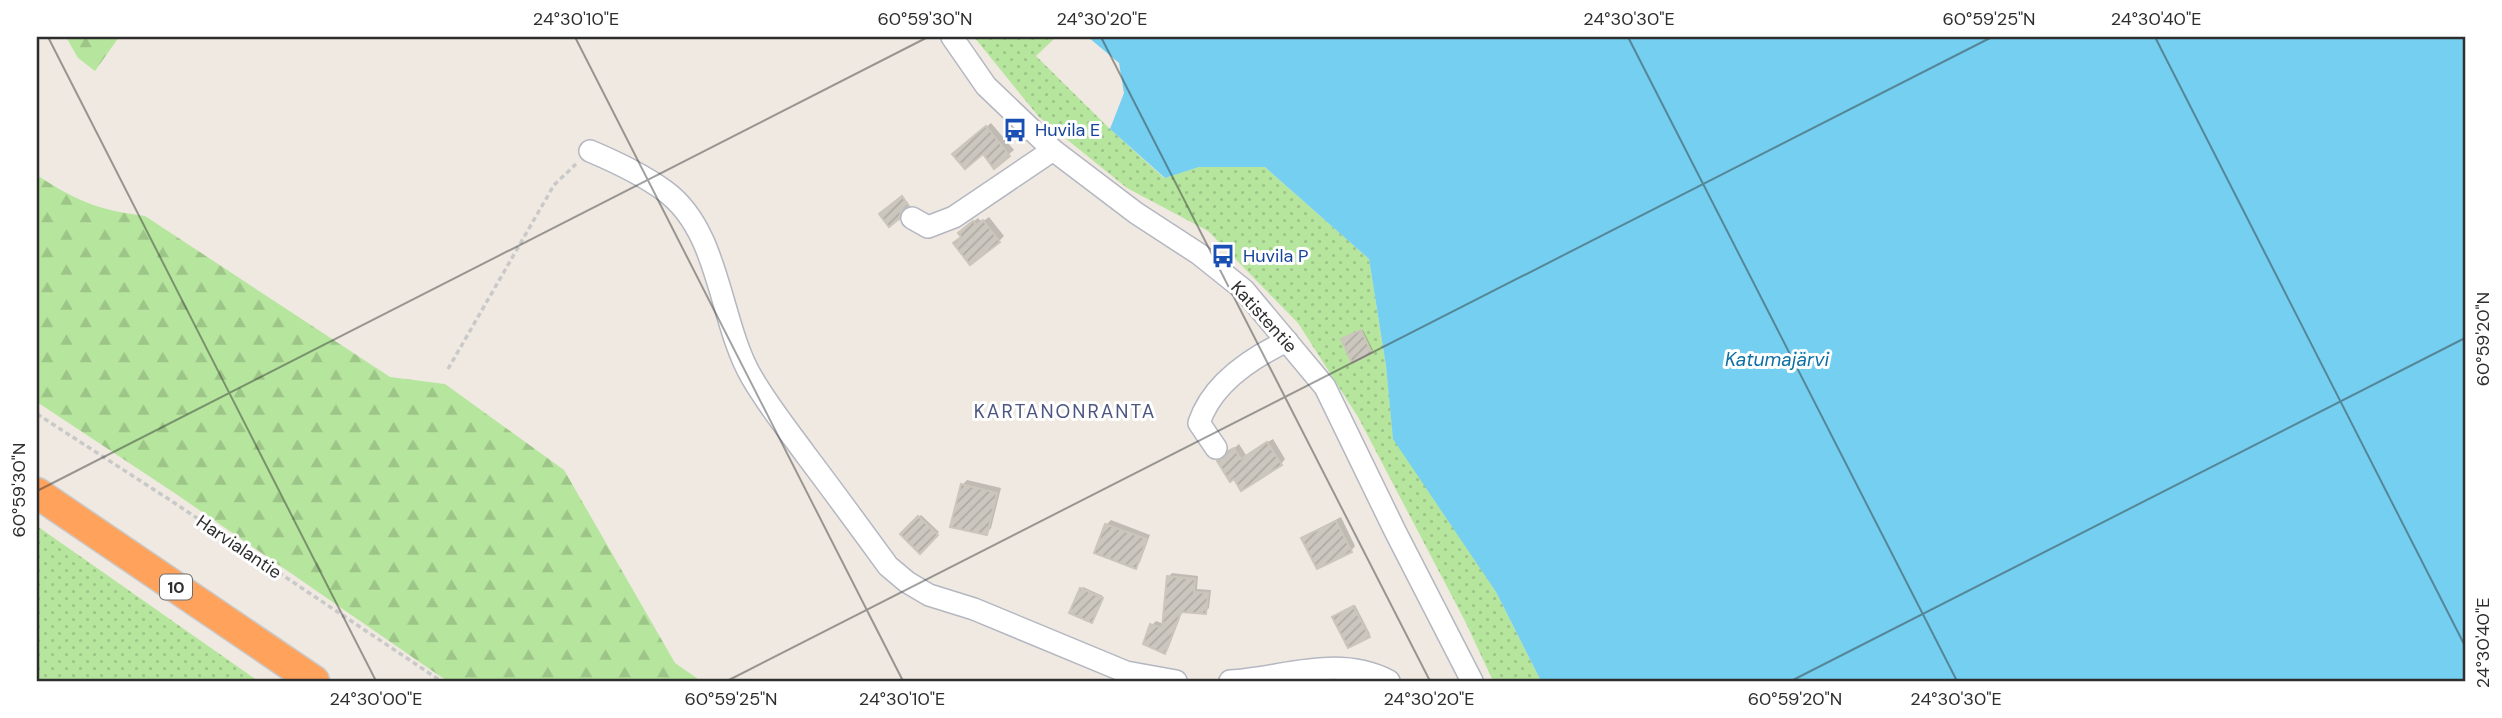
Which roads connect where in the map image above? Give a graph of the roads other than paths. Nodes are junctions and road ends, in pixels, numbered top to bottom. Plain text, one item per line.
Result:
1 (953, 37) edge
2 (1053, 150) junction
3 (590, 151) road end
4 (912, 218) dead end
5 (1287, 341) junction
6 (1216, 448) dead end
7 (37, 493) edge
8 (314, 681) edge
9 (1176, 681) edge
10 (1230, 681) edge
11 (1389, 681) edge
12 (1472, 681) edge

1 - 2 street, Katistentie
2 - 4 street
2 - 5 street, Katistentie
3 - 9 street
5 - 6 street
5 - 12 street, Katistentie
7 - 8 highway, 10
10 - 11 street

